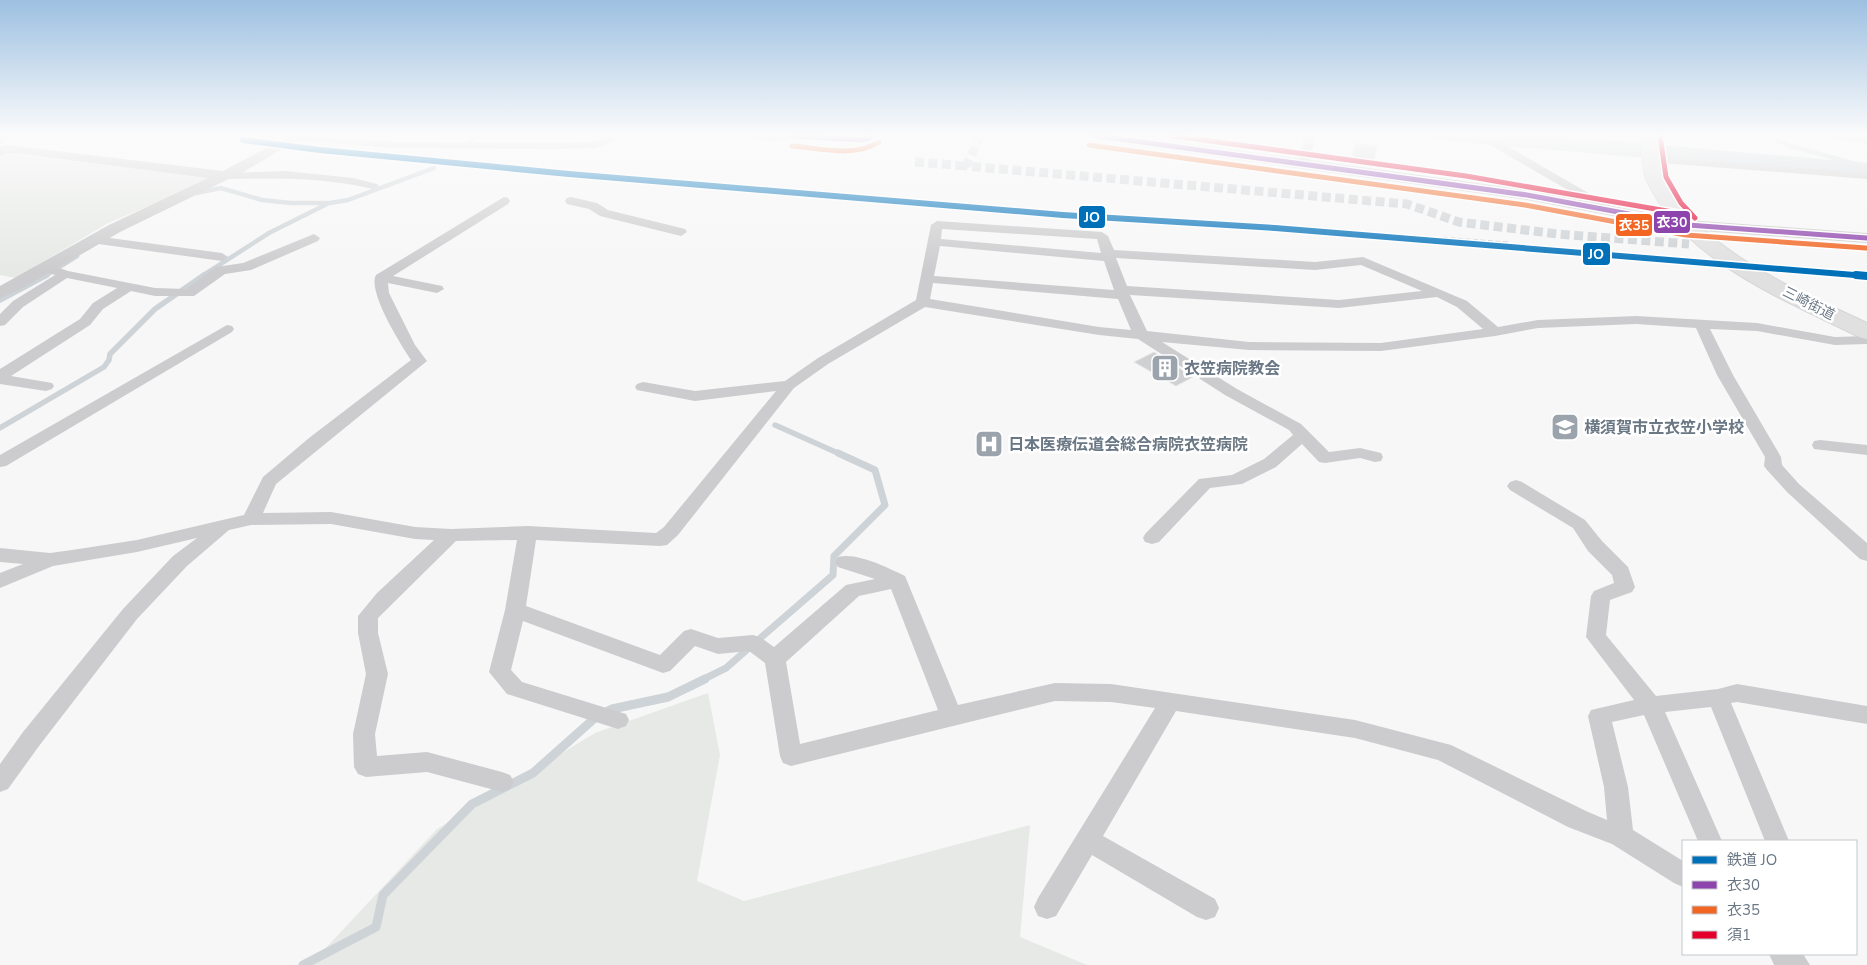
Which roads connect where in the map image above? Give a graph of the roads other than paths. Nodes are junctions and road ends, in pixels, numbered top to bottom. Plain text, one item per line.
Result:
1 (216, 180) edge
2 (344, 180) edge
3 (1417, 180) edge
4 (1560, 180) edge
5 (1656, 180) edge
6 (373, 186) dead end
7 (504, 201) dead end
8 (571, 201) dead end
9 (1610, 209) junction
10 (1688, 225) junction
11 (681, 232) dead end
12 (314, 238) dead end
13 (1867, 238) edge
14 (95, 240) junction
15 (934, 242) junction
16 (1108, 255) junction
17 (222, 258) dead end
18 (48, 268) junction
19 (65, 274) junction
20 (381, 278) junction
21 (928, 279) junction
22 (130, 287) junction
23 (437, 289) dead end
24 (1122, 292) junction
25 (0, 293) edge
26 (1440, 293) junction
27 (923, 302) junction
28 (0, 322) edge
29 (1701, 324) junction
30 (227, 329) dead end
31 (1495, 332) junction
32 (1866, 332) edge
33 (1142, 335) junction
34 (0, 378) edge
35 (789, 385) junction
36 (46, 386) dead end
37 (643, 387) dead end
38 (1304, 435) junction
39 (1820, 444) dead end
40 (1867, 450) edge
41 (1375, 457) dead end
42 (0, 462) edge
43 (1516, 486) dead end
44 (251, 520) junction
45 (224, 526) junction
46 (528, 532) junction
47 (451, 535) junction
48 (1152, 538) dead end
49 (1867, 554) edge
50 (0, 555) edge
51 (50, 560) junction
52 (844, 562) dead end
53 (0, 581) edge
54 (898, 582) junction
55 (514, 610) junction
56 (775, 659) junction
57 (1718, 698) junction
58 (1170, 702) junction
59 (1651, 705) junction
60 (1867, 714) edge
61 (950, 716) junction
62 (618, 720) dead end
63 (0, 782) edge
64 (502, 782) dead end
65 (1621, 836) junction
66 (1088, 840) junction
67 (1710, 840) edge
68 (1777, 840) edge
69 (1682, 874) edge
70 (1047, 907) dead end
71 (1206, 908) dead end
72 (1783, 955) edge
73 (1796, 965) edge

1 - 14 street
2 - 6 street
3 - 9 street
4 - 9 street
5 - 10 main road, 三崎街道
7 - 20 street
8 - 11 street
9 - 10 street
10 - 13 street
10 - 32 main road, 三崎街道
12 - 22 street
14 - 17 street
14 - 18 street
15 - 16 street
15 - 16 street
15 - 21 street
16 - 24 street
16 - 26 street
18 - 19 street
18 - 25 street
19 - 22 street
19 - 28 street
20 - 23 street
20 - 44 street
21 - 24 street
21 - 27 street
22 - 34 street
24 - 26 street
24 - 33 street
26 - 31 street
27 - 33 street
27 - 35 street
29 - 31 street
29 - 32 street
29 - 49 street
30 - 42 street
31 - 33 street
33 - 38 street
34 - 36 street
35 - 37 street
35 - 46 street
38 - 41 street
38 - 48 street
39 - 40 street
43 - 59 street
44 - 45 street
44 - 47 street
45 - 51 street
45 - 63 street
46 - 47 street
46 - 55 street
47 - 64 street
50 - 51 street
51 - 53 street
52 - 54 street
54 - 56 street
54 - 61 street
55 - 56 street
55 - 62 street
56 - 61 street
57 - 59 street
57 - 60 street
57 - 68 street
58 - 61 street
58 - 65 street
58 - 66 street
59 - 65 street
59 - 67 street
65 - 69 street
66 - 70 street
66 - 71 street
72 - 73 street

